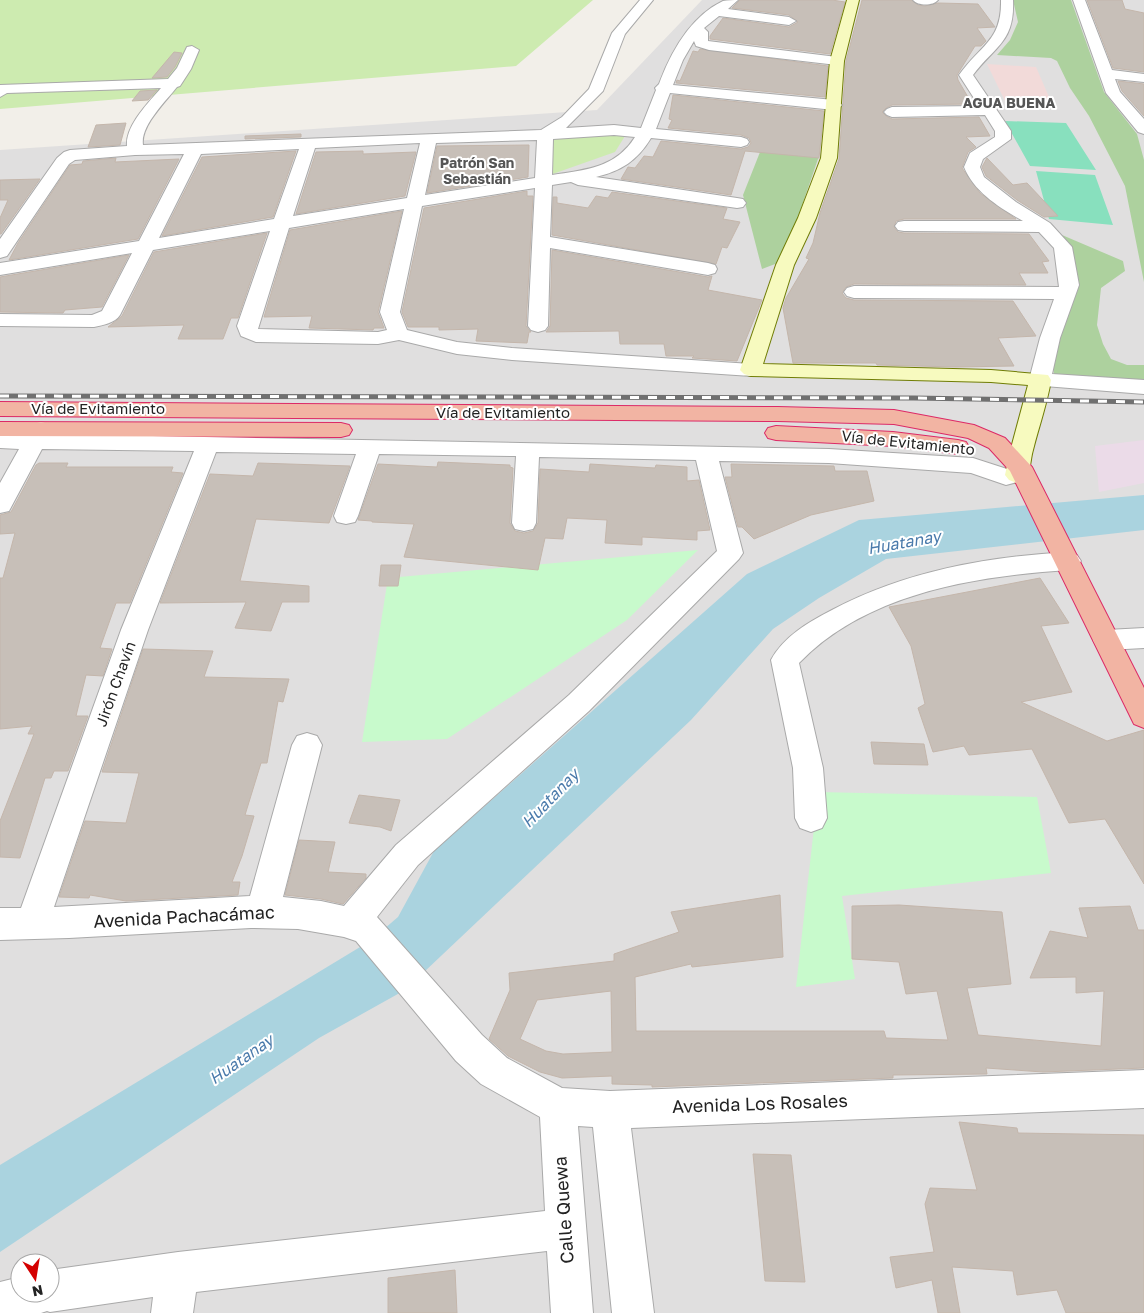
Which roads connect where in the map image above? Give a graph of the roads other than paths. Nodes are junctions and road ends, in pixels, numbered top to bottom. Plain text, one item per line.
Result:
1 (647, 0) edge
2 (732, 0) edge
3 (854, 0) edge
4 (919, 0) edge
5 (932, 0) edge
6 (1007, 0) edge
7 (1079, 0) edge
8 (718, 12) junction
9 (789, 22) dead end
10 (696, 29) junction
11 (192, 50) dead end
12 (837, 61) junction
13 (1107, 74) junction
14 (1144, 78) edge
15 (175, 83) junction
16 (662, 88) junction
17 (0, 93) edge
18 (834, 106) junction
19 (990, 110) junction
20 (892, 112) dead end
21 (1144, 129) edge
22 (646, 132) junction
23 (545, 135) junction
24 (428, 138) junction
25 (741, 142) dead end
26 (309, 143) junction
27 (195, 149) junction
28 (135, 150) junction
29 (564, 178) junction
30 (544, 182) junction
31 (413, 203) junction
32 (738, 203) dead end
33 (282, 222) junction
34 (904, 226) dead end
35 (1044, 227) junction
36 (540, 241) junction
37 (147, 245) junction
38 (0, 252) edge
39 (708, 268) dead end
40 (0, 269) edge
41 (854, 292) dead end
42 (1066, 293) junction
43 (0, 320) edge
44 (538, 326) dead end
45 (399, 334) junction
46 (751, 370) junction
47 (1040, 380) junction
48 (1144, 387) edge
49 (0, 409) edge
50 (0, 429) edge
51 (38, 435) junction
52 (0, 442) edge
53 (207, 446) junction
54 (370, 446) junction
55 (528, 449) junction
56 (706, 454) junction
57 (1018, 471) junction
58 (0, 505) edge
59 (346, 516) dead end
60 (524, 523) dead end
61 (1065, 556) junction
62 (1144, 638) edge
63 (1106, 640) junction
64 (1144, 716) edge
65 (307, 745) dead end
66 (810, 818) dead end
67 (263, 911) junction
68 (16, 924) edge
69 (359, 926) junction
70 (1144, 1089) edge
71 (558, 1106) junction
72 (610, 1110) junction
73 (565, 1229) junction
74 (178, 1274) junction
75 (60, 1290) edge
76 (172, 1313) edge
77 (572, 1313) edge
78 (633, 1313) edge

1 - 23 street
2 - 8 street
3 - 12 main road
4 - 5 street
6 - 19 street
7 - 13 street
8 - 9 street
8 - 10 street
10 - 12 street
10 - 16 street
11 - 15 street
12 - 18 main road
13 - 14 street
13 - 21 street
15 - 17 street
15 - 28 street
16 - 18 street
16 - 22 street
18 - 46 main road
19 - 20 street
19 - 35 street
22 - 23 street
22 - 25 street
22 - 29 street
23 - 24 street
23 - 30 street
24 - 26 street
24 - 31 street
26 - 27 street
26 - 33 street
27 - 28 street
27 - 37 street
28 - 38 street
29 - 30 street
29 - 32 street
30 - 31 street
30 - 36 street
31 - 33 street
31 - 45 street
33 - 37 street
33 - 45 street
34 - 35 street
35 - 42 street
36 - 39 street
36 - 44 street
37 - 40 street
37 - 43 street
41 - 42 street
42 - 47 street
45 - 46 street
46 - 47 main road
47 - 48 street
47 - 57 main road
49 - 57 highway, Vía de Evitamiento
50 - 51 highway, Vía de Evitamiento
51 - 52 street
51 - 53 street
51 - 57 highway, Vía de Evitamiento
51 - 58 street
53 - 54 street
53 - 68 street, Jirón Chavín
54 - 55 street
54 - 59 street
55 - 56 street
55 - 60 street
56 - 57 street
56 - 69 street
57 - 61 highway, Vía de Evitamiento
61 - 63 highway, Vía de Evitamiento
61 - 66 street
62 - 63 street
63 - 64 highway, Vía de Evitamiento
65 - 67 street
67 - 68 street, Avenida Pachacámac
67 - 69 street, Avenida Pachacámac
69 - 71 street, Avenida Los Rosales
70 - 72 street, Avenida Los Rosales
71 - 72 street, Avenida Los Rosales
71 - 73 street, Calle Quewa
72 - 78 street
73 - 74 street
73 - 77 street, Calle Quewa
74 - 75 street
74 - 76 street

